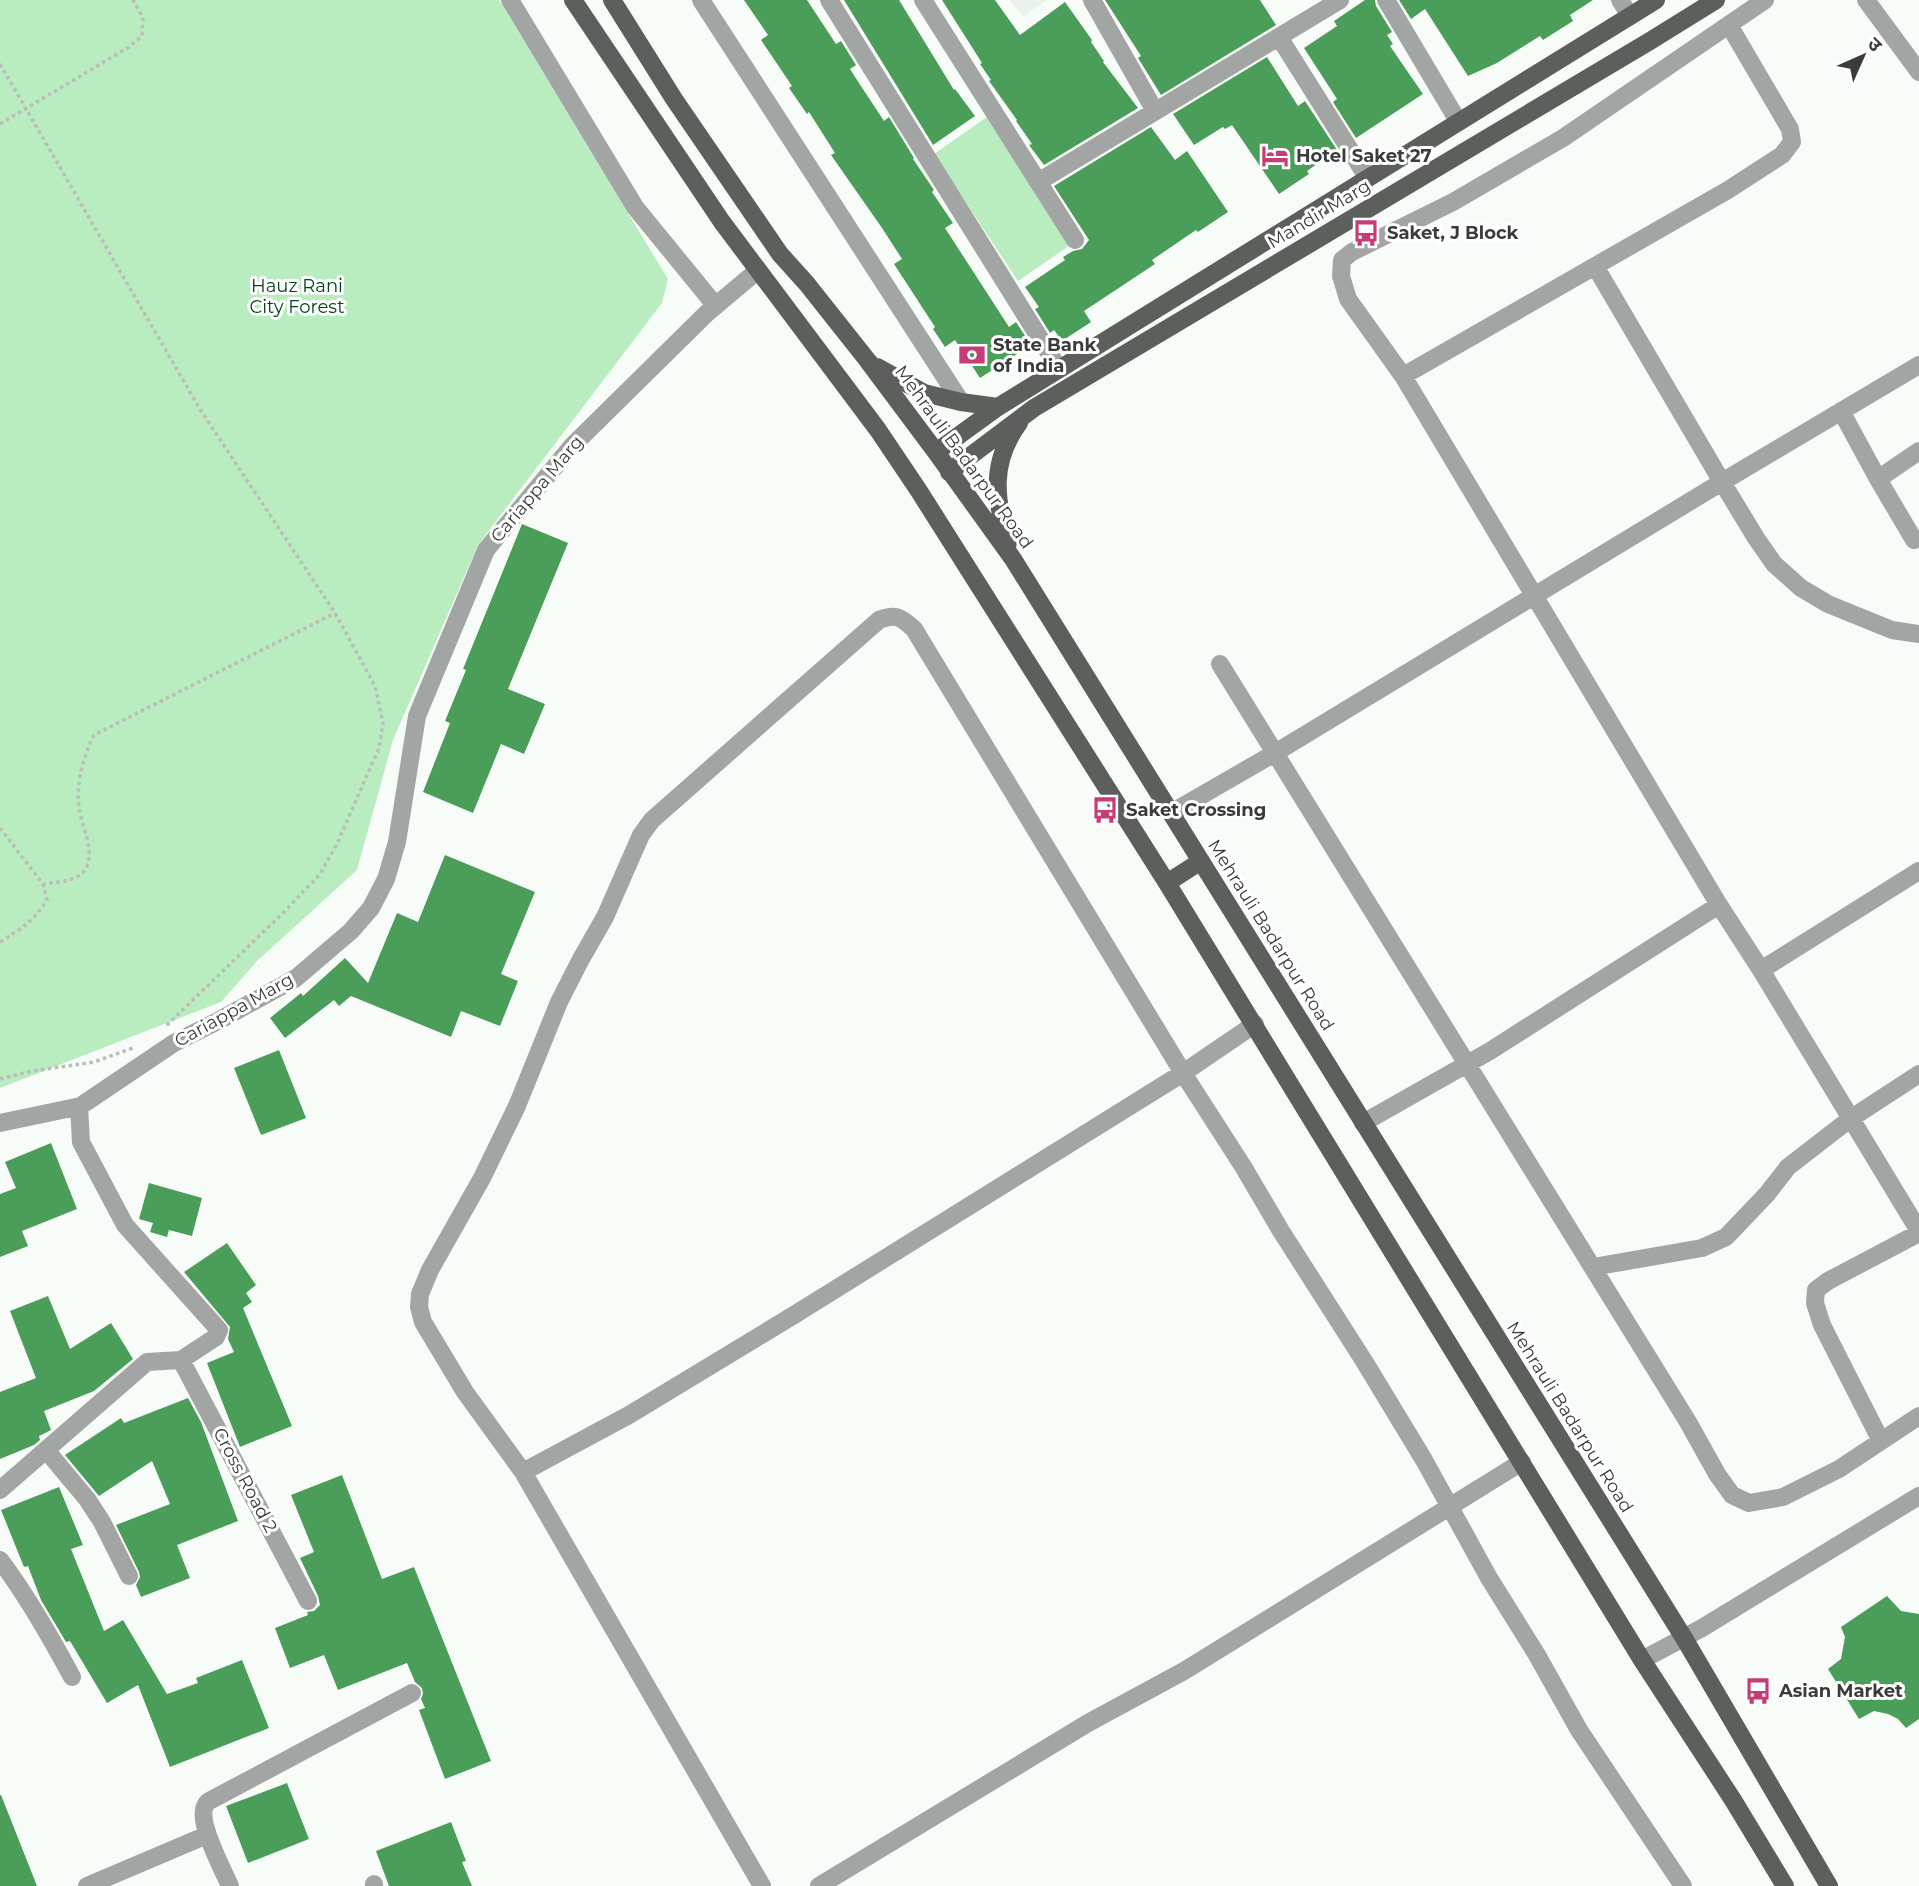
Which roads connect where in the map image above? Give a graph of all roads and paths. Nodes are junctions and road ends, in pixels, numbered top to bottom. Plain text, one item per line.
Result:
1 (134, 0) edge
2 (510, 0) edge
3 (573, 0) edge
4 (612, 0) edge
5 (701, 0) edge
6 (829, 0) edge
7 (923, 0) edge
8 (1092, 0) edge
9 (1340, 0) edge
10 (1386, 0) edge
11 (1656, 0) edge
12 (1716, 0) edge
13 (1765, 0) edge
14 (1866, 0) edge
15 (1625, 8) edge
16 (1729, 25) junction
17 (1279, 37) junction
18 (0, 64) edge
19 (1919, 72) edge
20 (26, 108) junction
21 (1155, 111) junction
22 (1458, 121) junction
23 (0, 124) edge
24 (1367, 177) junction
25 (1038, 182) junction
26 (1075, 240) dead end
27 (1595, 266) junction
28 (757, 271) junction
29 (715, 305) junction
30 (868, 361) junction
31 (1919, 365) edge
32 (1059, 369) junction
33 (1403, 376) junction
34 (961, 402) junction
35 (998, 407) junction
36 (1034, 408) junction
37 (1841, 411) junction
38 (1919, 451) edge
39 (936, 452) junction
40 (949, 472) junction
41 (1878, 479) junction
42 (1722, 482) junction
43 (1914, 540) dead end
44 (1013, 559) junction
45 (1535, 595) junction
46 (335, 613) junction
47 (1919, 634) edge
48 (1220, 664) dead end
49 (1275, 753) junction
50 (1171, 813) junction
51 (0, 828) edge
52 (1200, 862) junction
53 (1919, 871) edge
54 (1167, 883) junction
55 (43, 884) junction
56 (1719, 905) junction
57 (0, 942) edge
58 (1761, 970) junction
59 (1255, 1024) junction
60 (160, 1031) dead end
61 (135, 1047) dead end
62 (1468, 1064) junction
63 (1183, 1073) junction
64 (1919, 1074) edge
65 (0, 1079) edge
66 (81, 1106) junction
67 (1850, 1119) junction
68 (0, 1123) edge
69 (1363, 1123) junction
70 (1919, 1232) edge
71 (1593, 1267) junction
72 (181, 1360) junction
73 (1919, 1416) edge
74 (1881, 1441) junction
75 (46, 1450) junction
76 (1522, 1462) junction
77 (523, 1472) junction
78 (0, 1490) edge
79 (1919, 1496) edge
80 (1449, 1505) junction
81 (0, 1560) edge
82 (129, 1576) dead end
83 (308, 1601) dead end
84 (1684, 1638) junction
85 (1642, 1660) junction
86 (72, 1676) dead end
87 (412, 1693) dead end
88 (207, 1835) junction
89 (87, 1886) edge
90 (230, 1886) edge
91 (762, 1886) edge
92 (819, 1886) edge
93 (1682, 1886) edge
94 (1786, 1886) edge
95 (1829, 1886) edge

1 - 20 path
2 - 29 street
3 - 28 main road
4 - 30 main road, Mehrauli Badarpur Road
5 - 34 street
6 - 32 street
7 - 25 street
8 - 21 street
9 - 17 street
10 - 22 street
11 - 15 main road, Mandir Marg
12 - 36 main road, Mandir Marg
13 - 16 street
14 - 19 street
15 - 22 main road, Mandir Marg
16 - 27 street
16 - 33 street
17 - 21 street
17 - 24 street
18 - 20 path
20 - 23 path
20 - 46 path
21 - 25 street
22 - 24 main road, Mandir Marg
24 - 32 main road, Mandir Marg
25 - 26 street
27 - 33 street
27 - 42 street
28 - 29 street, Cariappa Marg
28 - 54 main road
29 - 66 street, Cariappa Marg
30 - 34 main road
30 - 39 main road, Mehrauli Badarpur Road
31 - 37 street
32 - 35 main road, Mandir Marg
33 - 45 street
34 - 35 main road
35 - 39 main road, Mandir Marg
36 - 40 main road, Mandir Marg
36 - 44 main road
37 - 41 street
37 - 42 street
38 - 41 street
39 - 40 main road, Mehrauli Badarpur Road
40 - 44 main road, Mehrauli Badarpur Road
41 - 43 street
42 - 45 street
42 - 47 street
44 - 50 main road, Mehrauli Badarpur Road
45 - 49 street
45 - 56 street
46 - 55 path
46 - 60 path
48 - 49 street
49 - 50 street
49 - 62 street
50 - 52 main road, Mehrauli Badarpur Road
51 - 55 path
52 - 54 main road
52 - 69 main road, Mehrauli Badarpur Road
53 - 58 street
54 - 59 main road
55 - 57 path
56 - 58 street
56 - 62 street
58 - 67 street
59 - 63 street
59 - 76 main road
61 - 65 path
62 - 69 street
62 - 71 street
63 - 77 street
63 - 77 street
63 - 80 street
64 - 67 street
66 - 68 street
66 - 72 street
67 - 70 street
67 - 71 street
69 - 84 main road, Mehrauli Badarpur Road
70 - 74 street
71 - 74 street
72 - 75 street
72 - 83 street, Cross Road 2
73 - 74 street
75 - 78 street
75 - 82 street
76 - 80 street
76 - 85 main road
77 - 91 street
79 - 84 street
80 - 92 street
80 - 93 street
81 - 86 street
84 - 85 street
84 - 95 main road, Mehrauli Badarpur Road
85 - 94 main road
87 - 88 street
88 - 89 street
88 - 90 street

